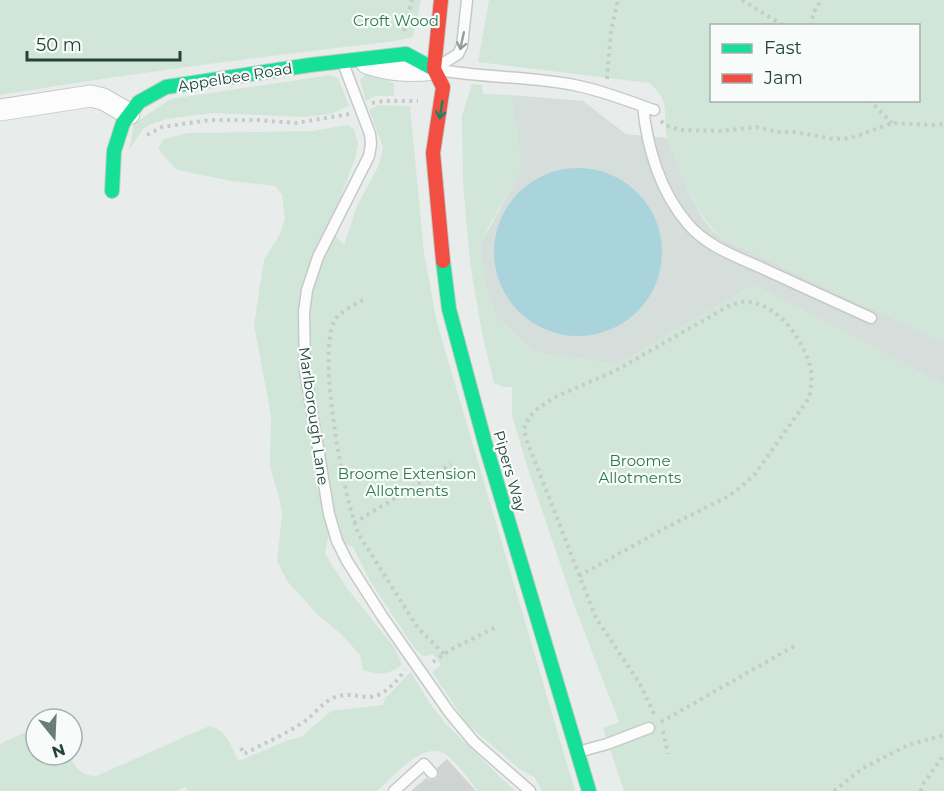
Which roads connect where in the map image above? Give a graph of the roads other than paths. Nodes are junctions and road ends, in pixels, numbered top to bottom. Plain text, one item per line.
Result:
1 (441, 0) edge
2 (467, 0) edge
3 (351, 61) junction
4 (434, 69) junction
5 (423, 101) road end
6 (642, 106) junction
7 (0, 110) edge
8 (654, 110) road end
9 (129, 114) junction
10 (424, 120) dead end
11 (433, 153) junction
12 (112, 191) dead end
13 (871, 318) dead end
14 (654, 726) road end
15 (578, 752) junction
16 (432, 773) dead end
17 (394, 791) edge
18 (530, 791) edge
19 (589, 791) edge

1 - 4 main road, Pipers Way
2 -> 4 lane
3 - 4 street, Appelbee Road
3 - 9 main road, Appelbee Road
3 - 18 lane, Marlborough Lane
4 - 5 main road, Pipers Way
4 - 6 lane
4 -> 11 main road, Pipers Way
6 - 8 lane
6 - 13 lane
7 - 9 street
9 - 12 main road, Appelbee Road
10 - 11 main road, Pipers Way
11 - 15 main road, Pipers Way
14 - 15 lane
15 - 19 main road, Pipers Way
16 - 17 lane

